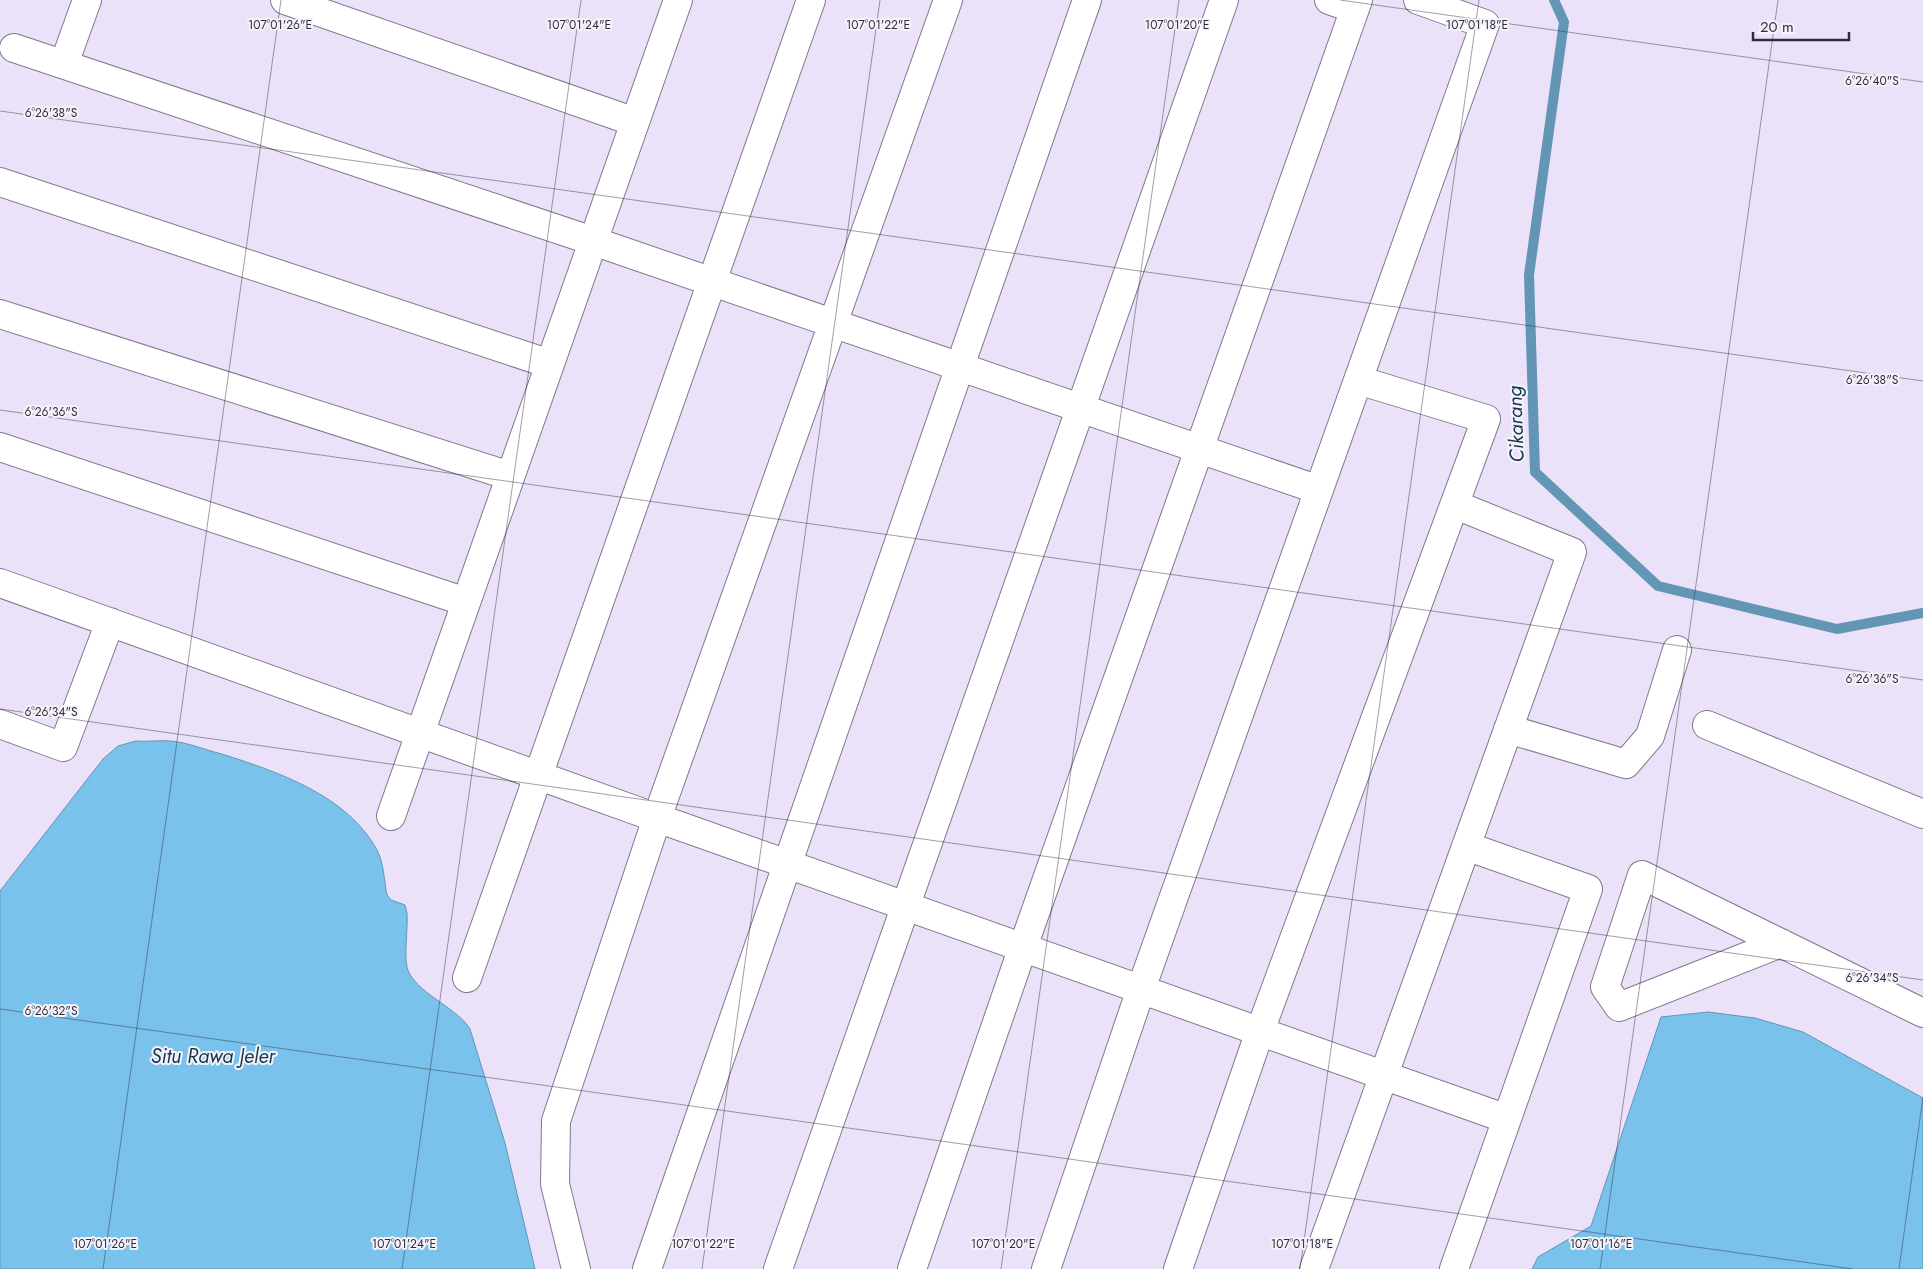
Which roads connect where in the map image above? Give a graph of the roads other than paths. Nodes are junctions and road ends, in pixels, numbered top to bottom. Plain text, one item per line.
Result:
1 (87, 0) edge
2 (285, 0) edge
3 (811, 0) edge
4 (948, 0) edge
5 (1087, 0) edge
6 (1224, 0) edge
7 (1330, 0) edge
8 (1418, 0) edge
9 (673, 1) edge
10 (1356, 4) edge
11 (14, 48) dead end
12 (64, 64) junction
13 (635, 122) junction
14 (0, 182) edge
15 (593, 241) junction
16 (712, 282) junction
17 (0, 314) edge
18 (833, 323) junction
19 (550, 364) junction
20 (960, 366) junction
21 (1358, 380) junction
22 (1080, 408) junction
23 (0, 447) edge
24 (1199, 448) junction
25 (510, 476) junction
26 (1319, 490) junction
27 (1456, 505) junction
28 (0, 583) edge
29 (466, 602) junction
30 (110, 622) junction
31 (1677, 650) dead end
32 (0, 724) edge
33 (1707, 725) dead end
34 (1508, 729) junction
35 (420, 733) junction
36 (538, 775) junction
37 (1923, 814) edge
38 (391, 816) dead end
39 (657, 818) junction
40 (1466, 846) junction
41 (788, 864) junction
42 (906, 906) junction
43 (1781, 943) junction
44 (1022, 947) junction
45 (466, 978) dead end
46 (1140, 989) junction
47 (1923, 1013) edge
48 (1260, 1031) junction
49 (1384, 1075) junction
50 (1507, 1119) junction
51 (576, 1269) edge
52 (647, 1269) edge
53 (778, 1269) edge
54 (912, 1269) edge
55 (1046, 1269) edge
56 (1178, 1269) edge
57 (1314, 1269) edge
58 (1454, 1269) edge

1 - 12 street
2 - 13 street
3 - 16 street
4 - 18 street
5 - 20 street
6 - 22 street
7 - 10 street
8 - 21 street
9 - 13 street
10 - 24 street
11 - 12 street
12 - 15 street
13 - 15 street
14 - 19 street
15 - 16 street
15 - 19 street
16 - 18 street
16 - 36 street
17 - 25 street
18 - 20 street
18 - 39 street
19 - 25 street
20 - 22 street
20 - 41 street
21 - 26 street
21 - 27 street
22 - 24 street
22 - 42 street
23 - 29 street
24 - 26 street
24 - 44 street
25 - 29 street
26 - 46 street
27 - 34 street
27 - 48 street
28 - 30 street
29 - 35 street
30 - 32 street
30 - 35 street
31 - 34 street
33 - 37 street
34 - 40 street
35 - 36 street
35 - 38 street
36 - 39 street
36 - 45 street
39 - 41 street
39 - 51 street
40 - 49 street
40 - 50 street
41 - 42 street
41 - 52 street
42 - 44 street
42 - 53 street
43 - 43 street
43 - 47 street
44 - 46 street
44 - 54 street
46 - 48 street
46 - 55 street
48 - 49 street
48 - 56 street
49 - 50 street
49 - 57 street
50 - 58 street

